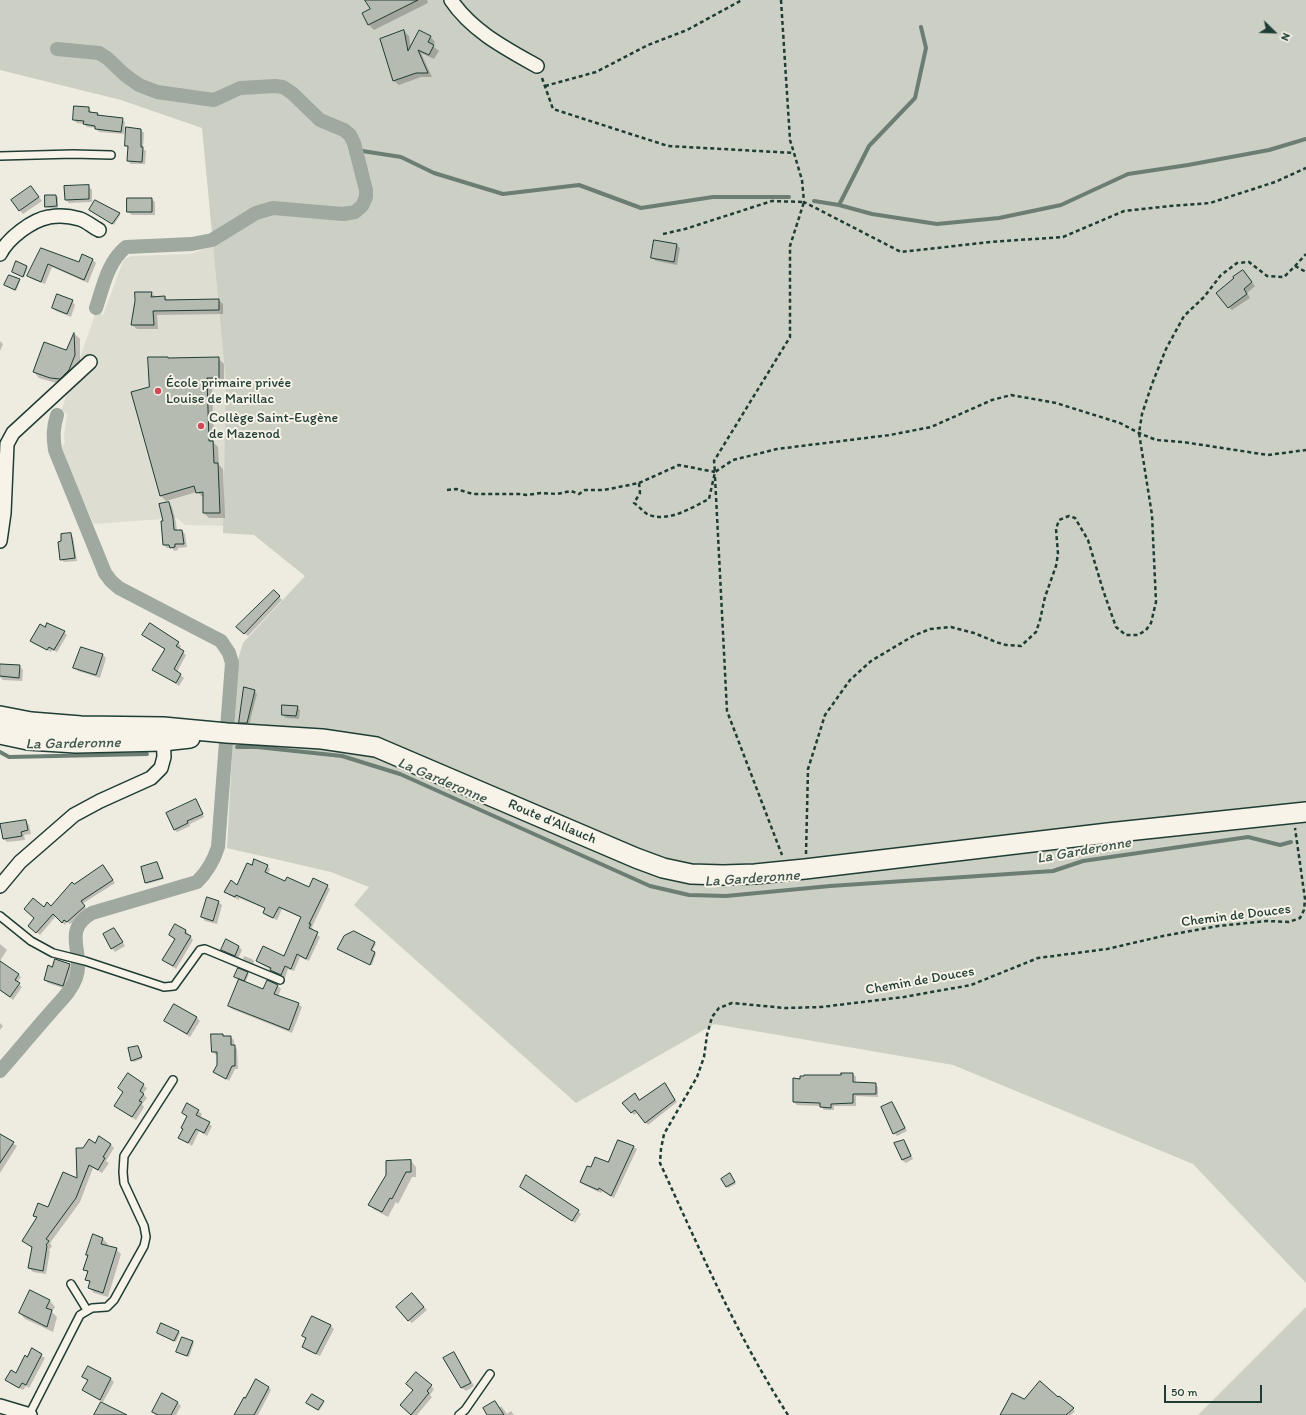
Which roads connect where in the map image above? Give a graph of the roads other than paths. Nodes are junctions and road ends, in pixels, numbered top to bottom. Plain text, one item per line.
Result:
1 (451, 0) edge
2 (537, 66) road end
3 (111, 155) dead end
4 (0, 156) edge
5 (99, 230) dead end
6 (0, 254) edge
7 (90, 362) dead end
8 (0, 541) edge
9 (0, 716) edge
10 (0, 734) edge
11 (163, 734) junction
12 (1300, 813) edge
13 (0, 886) edge
14 (0, 916) edge
15 (280, 980) dead end
16 (173, 1080) dead end
17 (71, 1284) dead end
18 (87, 1310) junction
19 (490, 1374) dead end
20 (0, 1406) edge
21 (29, 1415) edge
22 (459, 1415) edge

1 - 2 street
3 - 4 lane
5 - 6 street
7 - 8 street
9 - 11 main road, Route d'Allauch
10 - 11 main road, Route d'Allauch
11 - 12 main road, Route d'Allauch
11 - 13 street
14 - 15 lane
16 - 18 lane
17 - 18 lane
18 - 21 lane
19 - 22 lane
20 - 21 street

